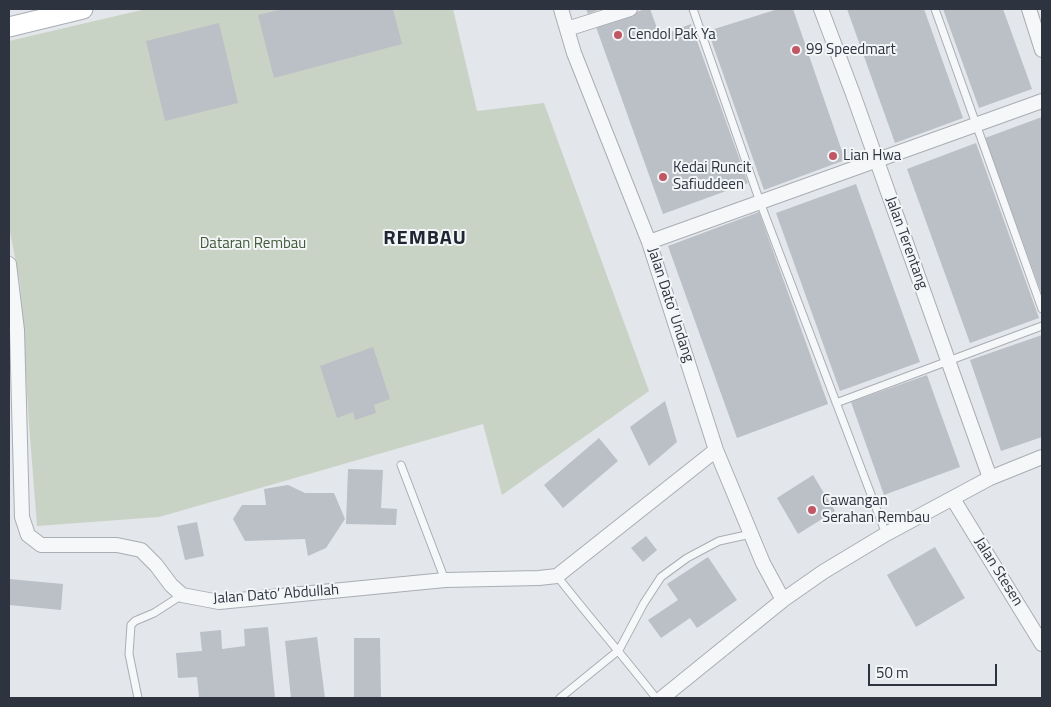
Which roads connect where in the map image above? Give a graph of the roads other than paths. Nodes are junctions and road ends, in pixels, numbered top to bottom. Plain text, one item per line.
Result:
1 (84, 9) edge
2 (561, 9) edge
3 (630, 9) edge
4 (693, 9) edge
5 (821, 9) edge
6 (935, 9) edge
7 (1030, 9) edge
8 (9, 27) edge
9 (567, 29) junction
10 (1042, 50) edge
11 (1042, 101) edge
12 (976, 125) junction
13 (877, 160) junction
14 (760, 202) junction
15 (649, 242) junction
16 (9, 264) edge
17 (1042, 309) edge
18 (1042, 326) edge
19 (948, 361) junction
20 (836, 402) junction
21 (716, 450) junction
22 (1042, 457) edge
23 (401, 465) dead end
24 (990, 478) junction
25 (953, 499) junction
26 (752, 534) junction
27 (886, 534) junction
28 (557, 576) junction
29 (445, 580) junction
30 (182, 595) junction
31 (783, 600) junction
32 (1042, 644) edge
33 (619, 650) junction
34 (138, 698) edge
35 (560, 698) edge
36 (656, 698) edge
37 (662, 698) edge

1 - 8 street
2 - 9 street, Jalan Dato’ Undang
3 - 9 street
4 - 14 lane
5 - 13 street, Jalan Terentang
6 - 12 lane
7 - 10 street
9 - 15 street, Jalan Dato’ Undang
11 - 12 street
12 - 13 street
12 - 17 lane
13 - 14 street
13 - 19 street, Jalan Terentang
14 - 15 street
14 - 20 lane
15 - 21 street, Jalan Dato’ Undang
16 - 30 street
18 - 19 lane
19 - 20 lane
19 - 24 street, Jalan Terentang
20 - 27 lane
21 - 26 street, Jalan Dato’ Undang
21 - 28 street
22 - 24 street
23 - 29 lane
24 - 25 street
25 - 27 street
25 - 32 street, Jalan Stesen
26 - 31 street, Jalan Dato’ Undang
26 - 33 lane
27 - 31 street
28 - 29 street, Jalan Dato’ Abdullah
28 - 33 lane
29 - 30 street, Jalan Dato’ Abdullah
30 - 34 lane
31 - 37 street
33 - 35 lane
33 - 36 lane

